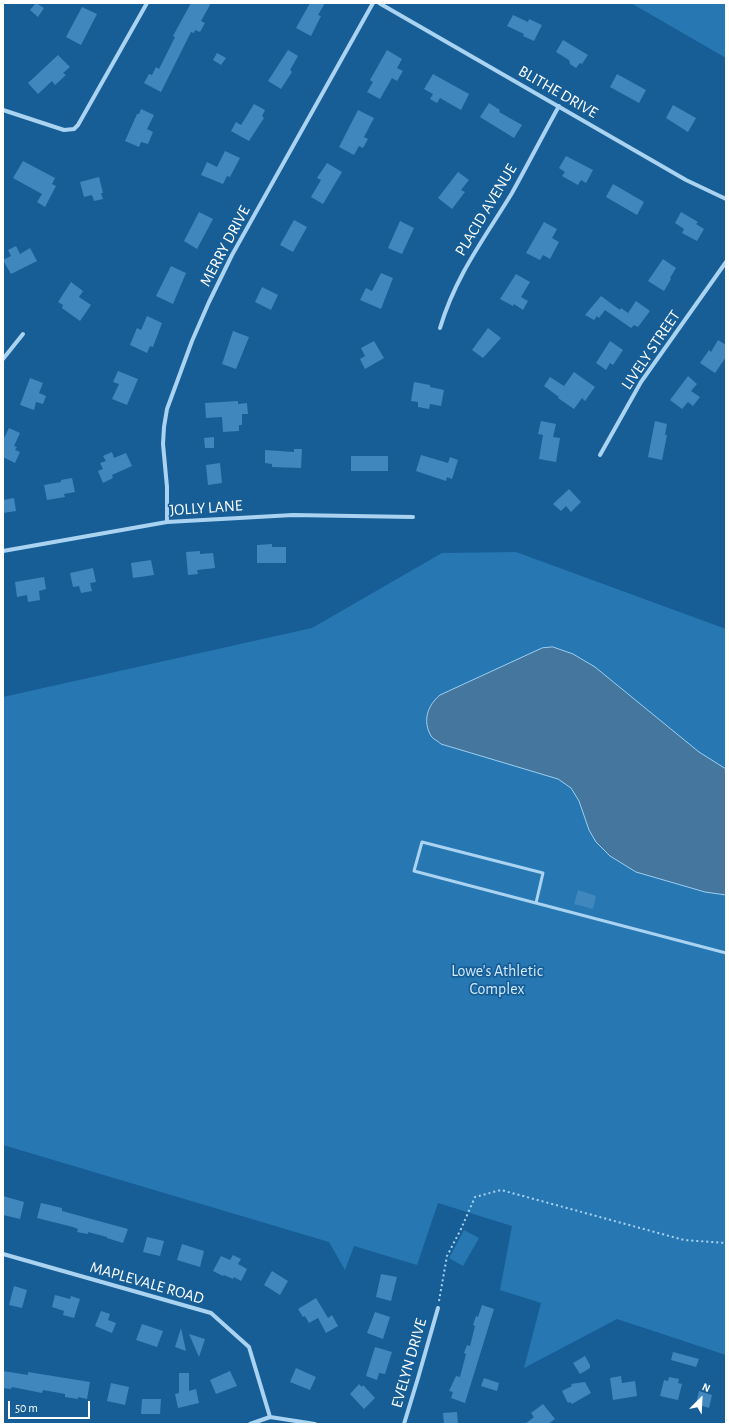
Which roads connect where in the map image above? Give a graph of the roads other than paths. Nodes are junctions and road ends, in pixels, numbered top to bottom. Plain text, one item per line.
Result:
1 (147, 3) edge
2 (373, 3) edge
3 (379, 3) edge
4 (559, 106) junction
5 (3, 110) edge
6 (726, 199) edge
7 (726, 262) edge
8 (440, 328) dead end
9 (23, 334) dead end
10 (3, 359) edge
11 (600, 455) dead end
12 (413, 517) dead end
13 (167, 522) junction
14 (3, 551) edge
15 (536, 903) junction
16 (726, 953) edge
17 (3, 1254) edge
18 (438, 1308) road end
19 (270, 1418) junction
20 (250, 1424) edge
21 (315, 1424) edge
22 (404, 1424) edge

1 - 5 street
2 - 13 street, MERRY DRIVE
3 - 4 street, BLITHE DRIVE
4 - 6 street, BLITHE DRIVE
4 - 8 street, PLACID AVENUE
7 - 11 street, LIVELY STREET
9 - 10 street
12 - 13 street, JOLLY LANE
13 - 14 street, JOLLY LANE
15 - 15 lane
15 - 16 lane
17 - 19 street, MAPLEVALE ROAD
18 - 22 street, EVELYN DRIVE
19 - 20 street
19 - 21 street

